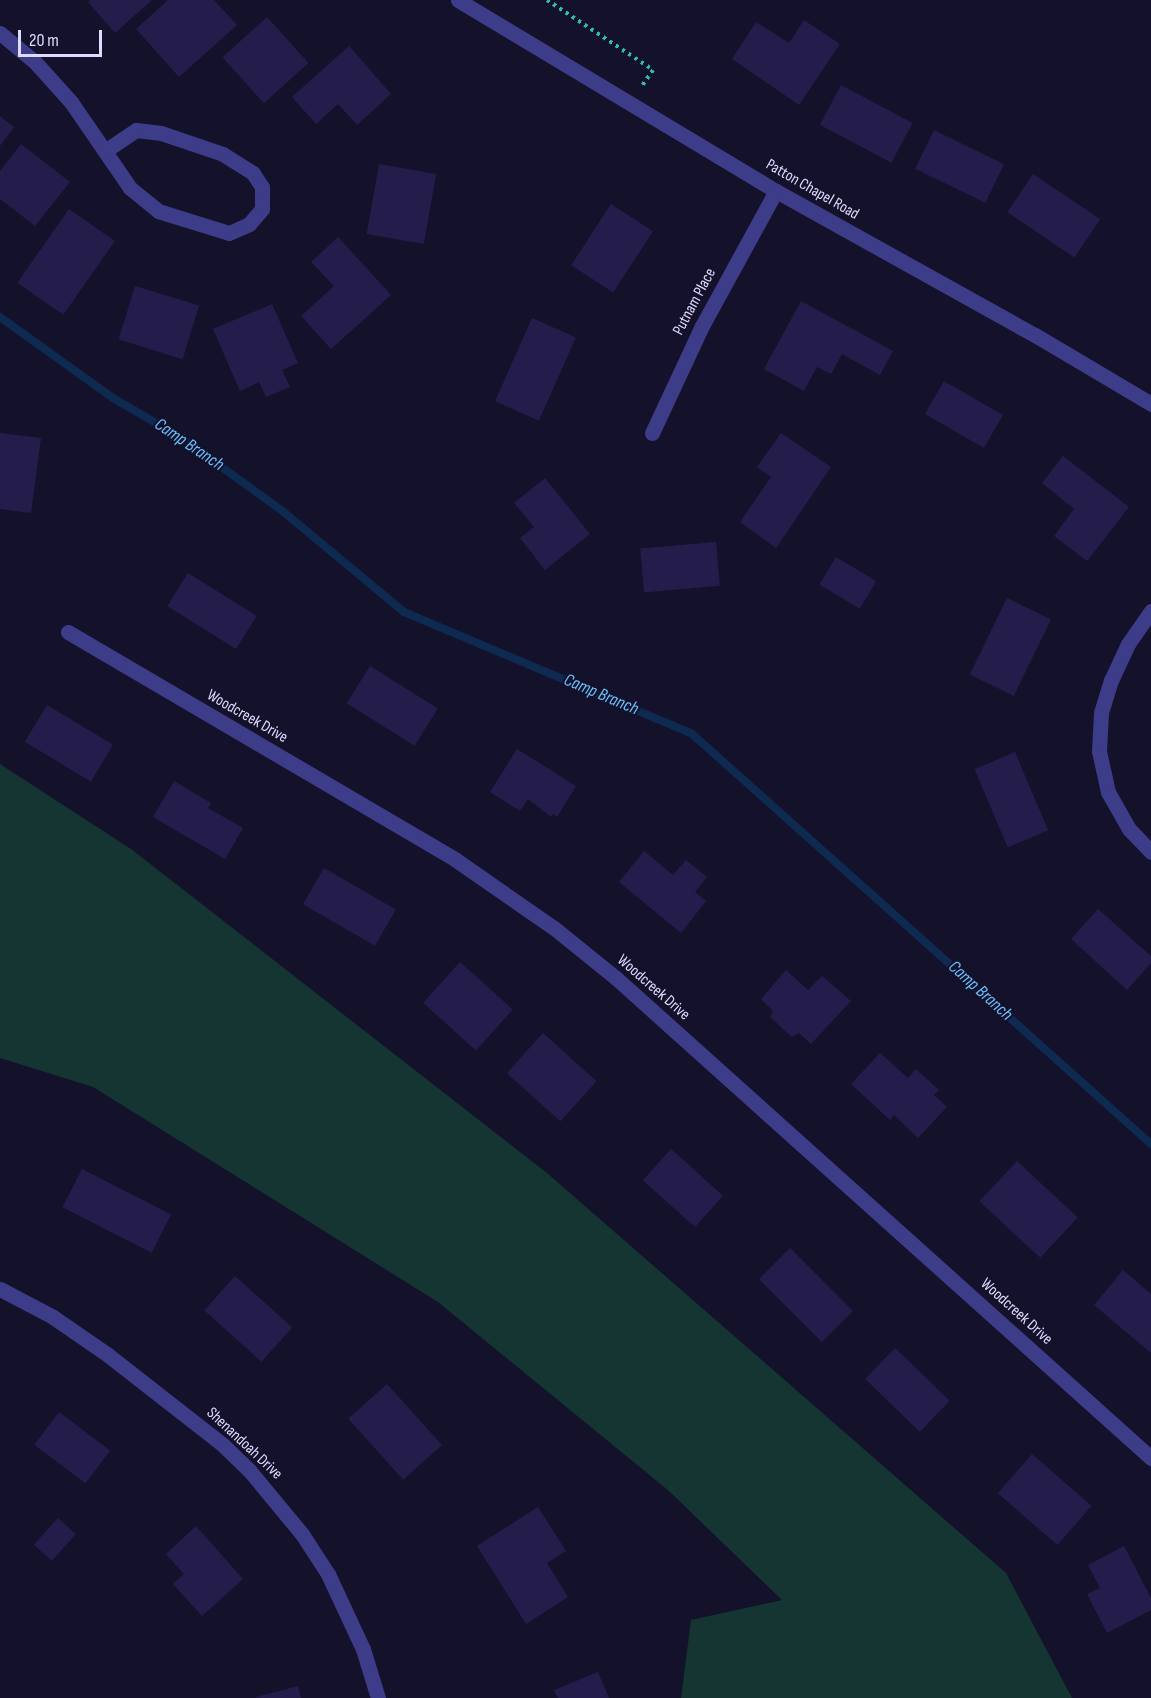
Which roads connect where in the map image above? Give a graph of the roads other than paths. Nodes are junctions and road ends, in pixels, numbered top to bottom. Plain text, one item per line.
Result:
1 (460, 0) edge
2 (0, 33) edge
3 (105, 151) junction
4 (776, 191) junction
5 (1151, 404) edge
6 (652, 433) dead end
7 (1151, 611) edge
8 (68, 632) dead end
9 (1151, 852) edge
10 (0, 1289) edge
11 (1151, 1458) edge
12 (378, 1698) edge

1 - 4 street, Patton Chapel Road
2 - 3 street
3 - 3 street
4 - 5 street, Patton Chapel Road
4 - 6 street, Putnam Place
7 - 9 street
8 - 11 street, Woodcreek Drive
10 - 12 street, Shenandoah Drive

